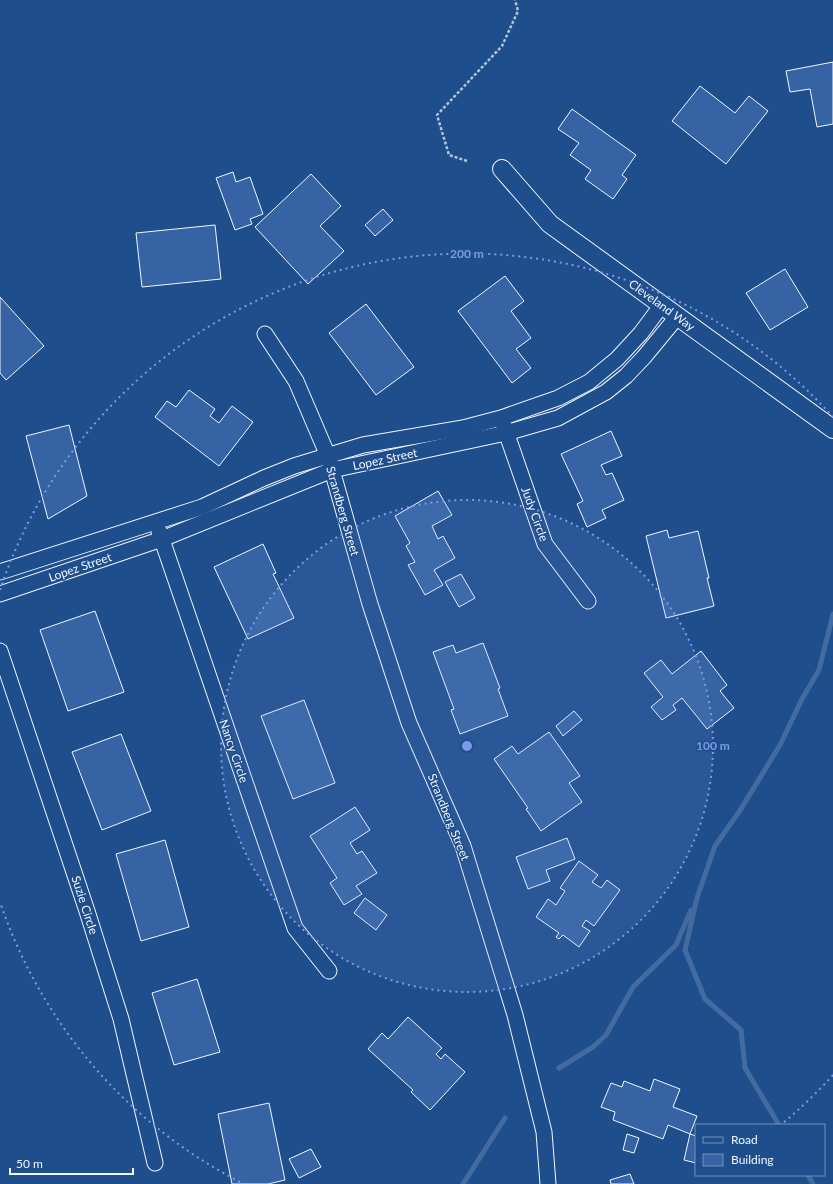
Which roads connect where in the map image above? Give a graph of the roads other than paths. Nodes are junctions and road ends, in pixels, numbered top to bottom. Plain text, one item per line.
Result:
1 (502, 169) dead end
2 (661, 306) junction
3 (677, 317) junction
4 (265, 334) dead end
5 (501, 418) junction
6 (833, 429) edge
7 (506, 433) junction
8 (328, 456) junction
9 (332, 470) junction
10 (156, 522) junction
11 (162, 539) junction
12 (0, 572) edge
13 (0, 594) edge
14 (588, 601) dead end
15 (0, 651) edge
16 (329, 971) dead end
17 (155, 1163) dead end
18 (548, 1184) edge

1 - 2 street, Cleveland Way
2 - 3 street, Cleveland Way
2 - 5 street, Lopez Street
3 - 6 street, Cleveland Way
3 - 7 street, Lopez Street
4 - 8 street, Strandberg Street
5 - 7 street, Judy Circle
5 - 8 street, Lopez Street
7 - 9 street, Lopez Street
7 - 14 street, Judy Circle
8 - 9 street, Strandberg Street
8 - 10 street, Lopez Street
9 - 11 street, Lopez Street
9 - 18 street, Strandberg Street
10 - 11 street, Nancy Circle
10 - 12 street, Lopez Street
11 - 13 street, Lopez Street
11 - 16 street, Nancy Circle
15 - 17 street, Suzie Circle

